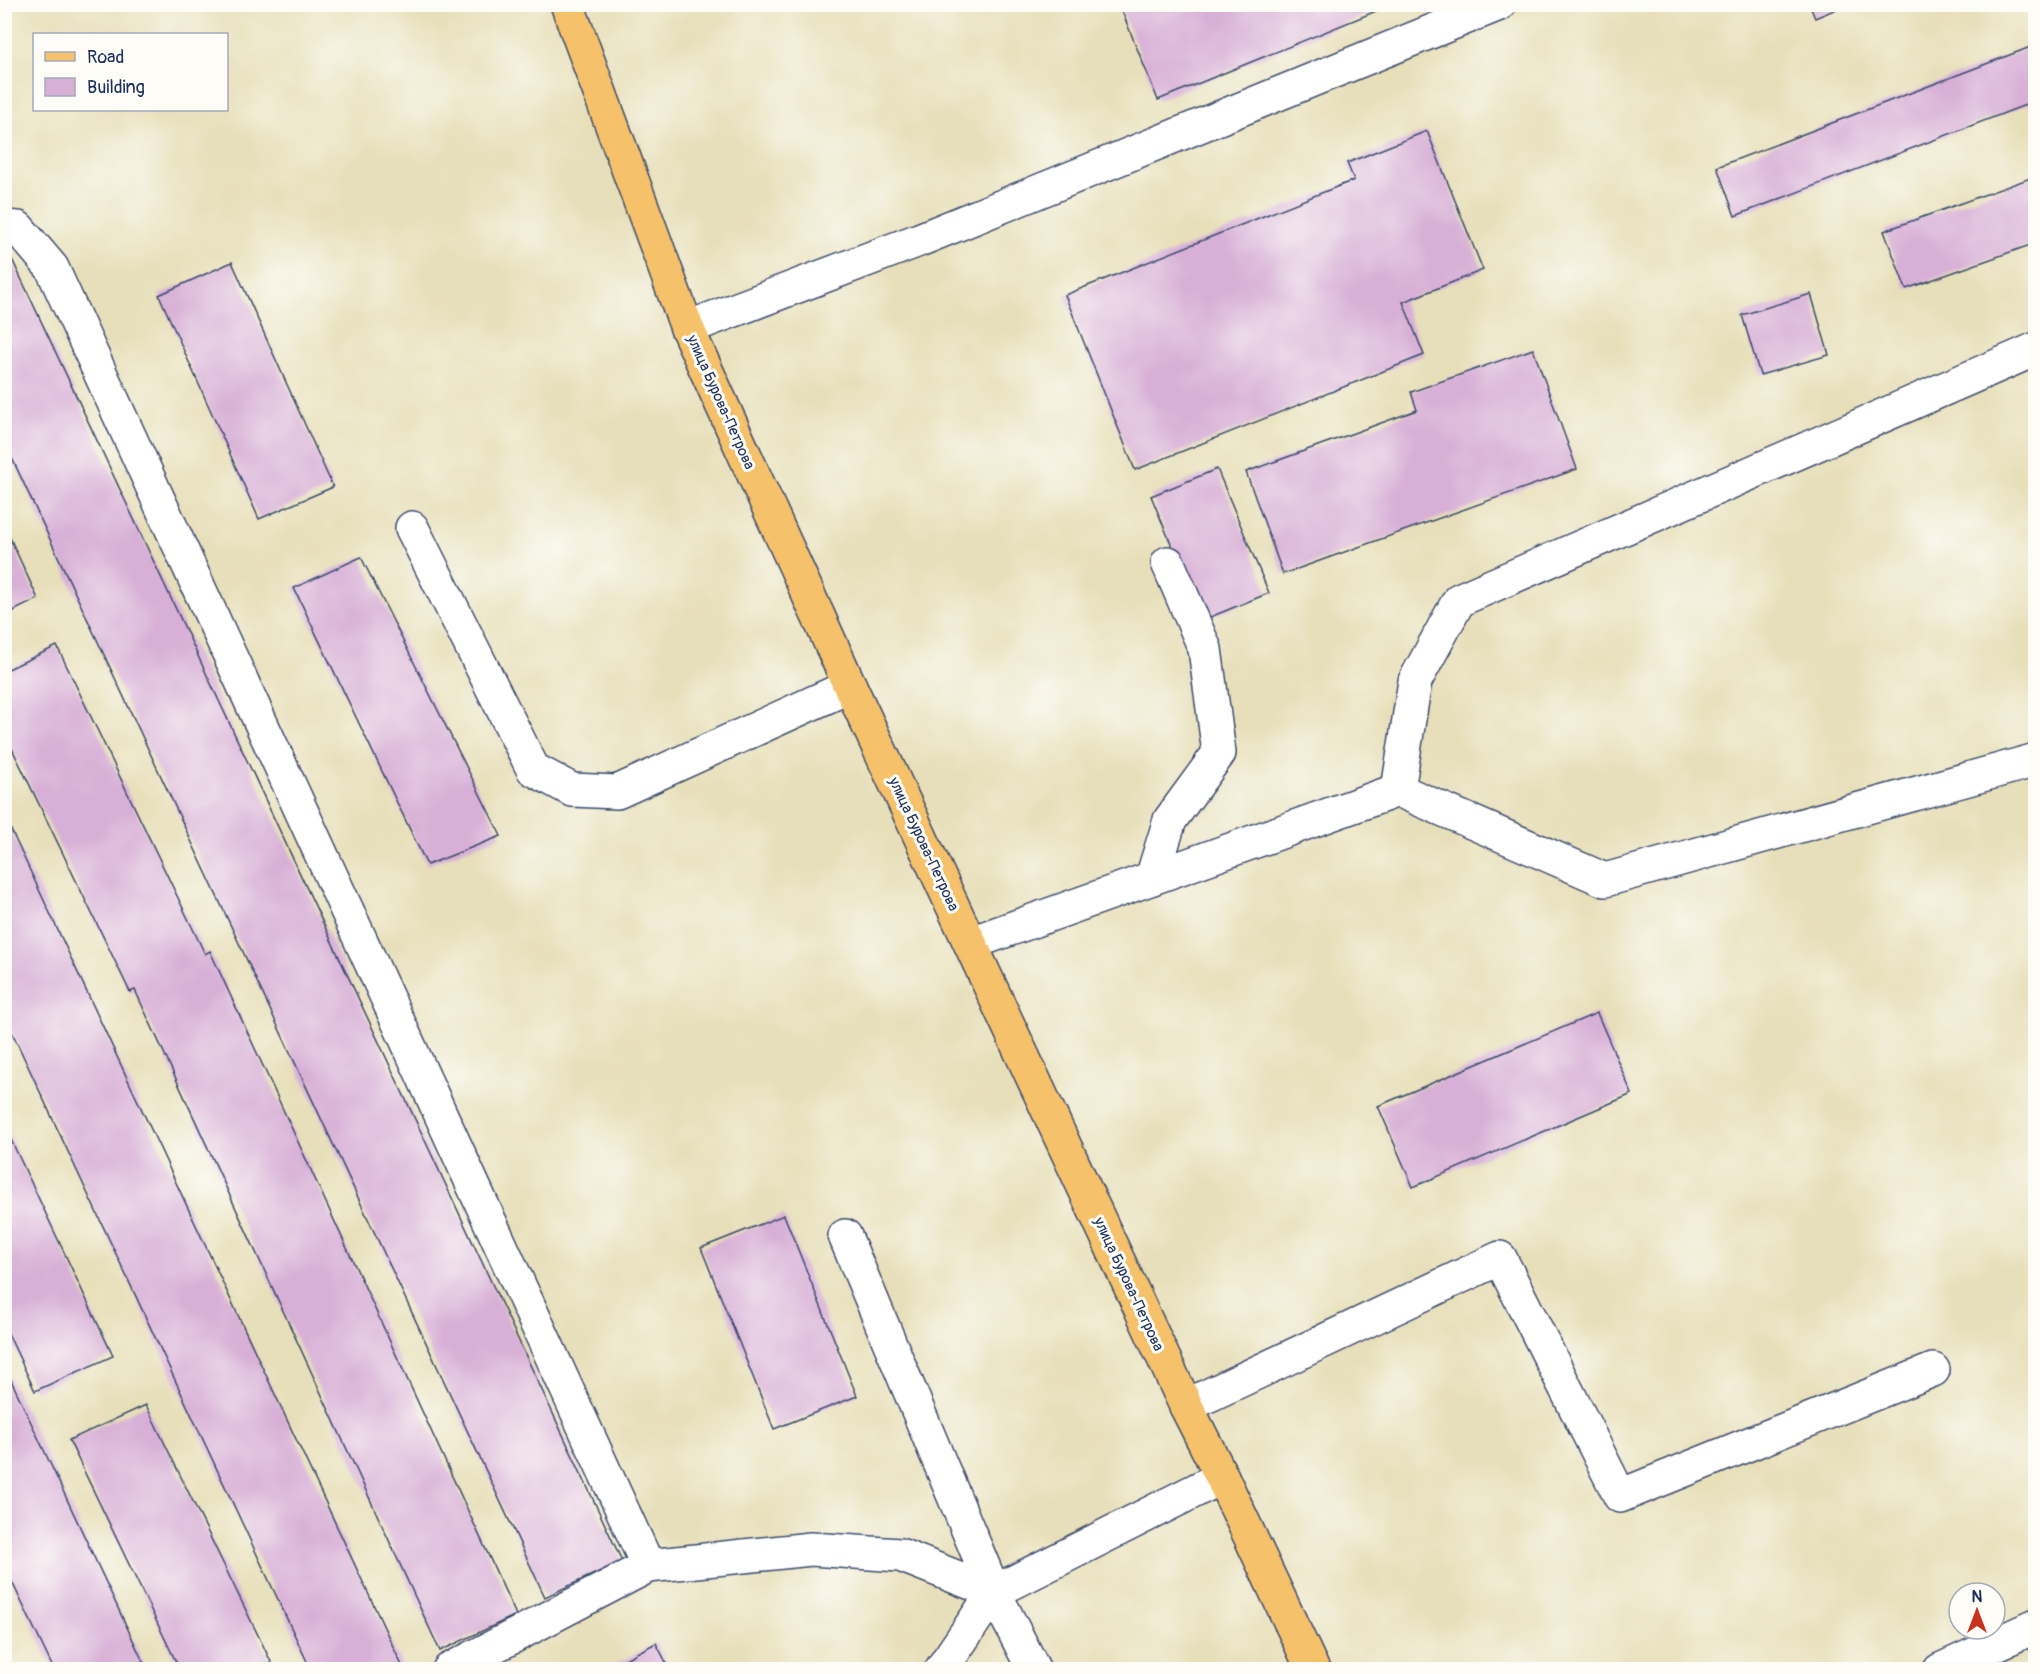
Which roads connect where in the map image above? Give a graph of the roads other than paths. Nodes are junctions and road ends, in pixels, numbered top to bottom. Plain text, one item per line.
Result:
1 (567, 4) edge
2 (1498, 4) edge
3 (4, 227) edge
4 (687, 328) junction
5 (2036, 349) edge
6 (412, 528) dead end
7 (1168, 563) dead end
8 (850, 686) junction
9 (2036, 760) edge
10 (1398, 790) junction
11 (1152, 878) junction
12 (971, 943) junction
13 (845, 1236) dead end
14 (1934, 1370) dead end
15 (1186, 1406) junction
16 (1222, 1477) junction
17 (648, 1566) junction
18 (994, 1592) junction
19 (2036, 1626) edge
20 (449, 1670) edge
21 (941, 1670) edge
22 (1034, 1670) edge
23 (1313, 1670) edge
24 (1940, 1670) edge

1 - 4 main road, улица Бурова-Петрова
2 - 4 lane
3 - 17 lane
4 - 8 main road, улица Бурова-Петрова
5 - 10 lane
6 - 8 lane
7 - 11 lane
8 - 12 main road, улица Бурова-Петрова
9 - 10 lane
10 - 11 lane
11 - 12 lane
12 - 15 main road, улица Бурова-Петрова
13 - 18 lane
14 - 15 lane
15 - 16 main road, улица Бурова-Петрова
16 - 18 lane
16 - 23 main road, улица Бурова-Петрова
17 - 18 lane
17 - 20 lane
18 - 21 lane
18 - 22 lane
19 - 24 lane

